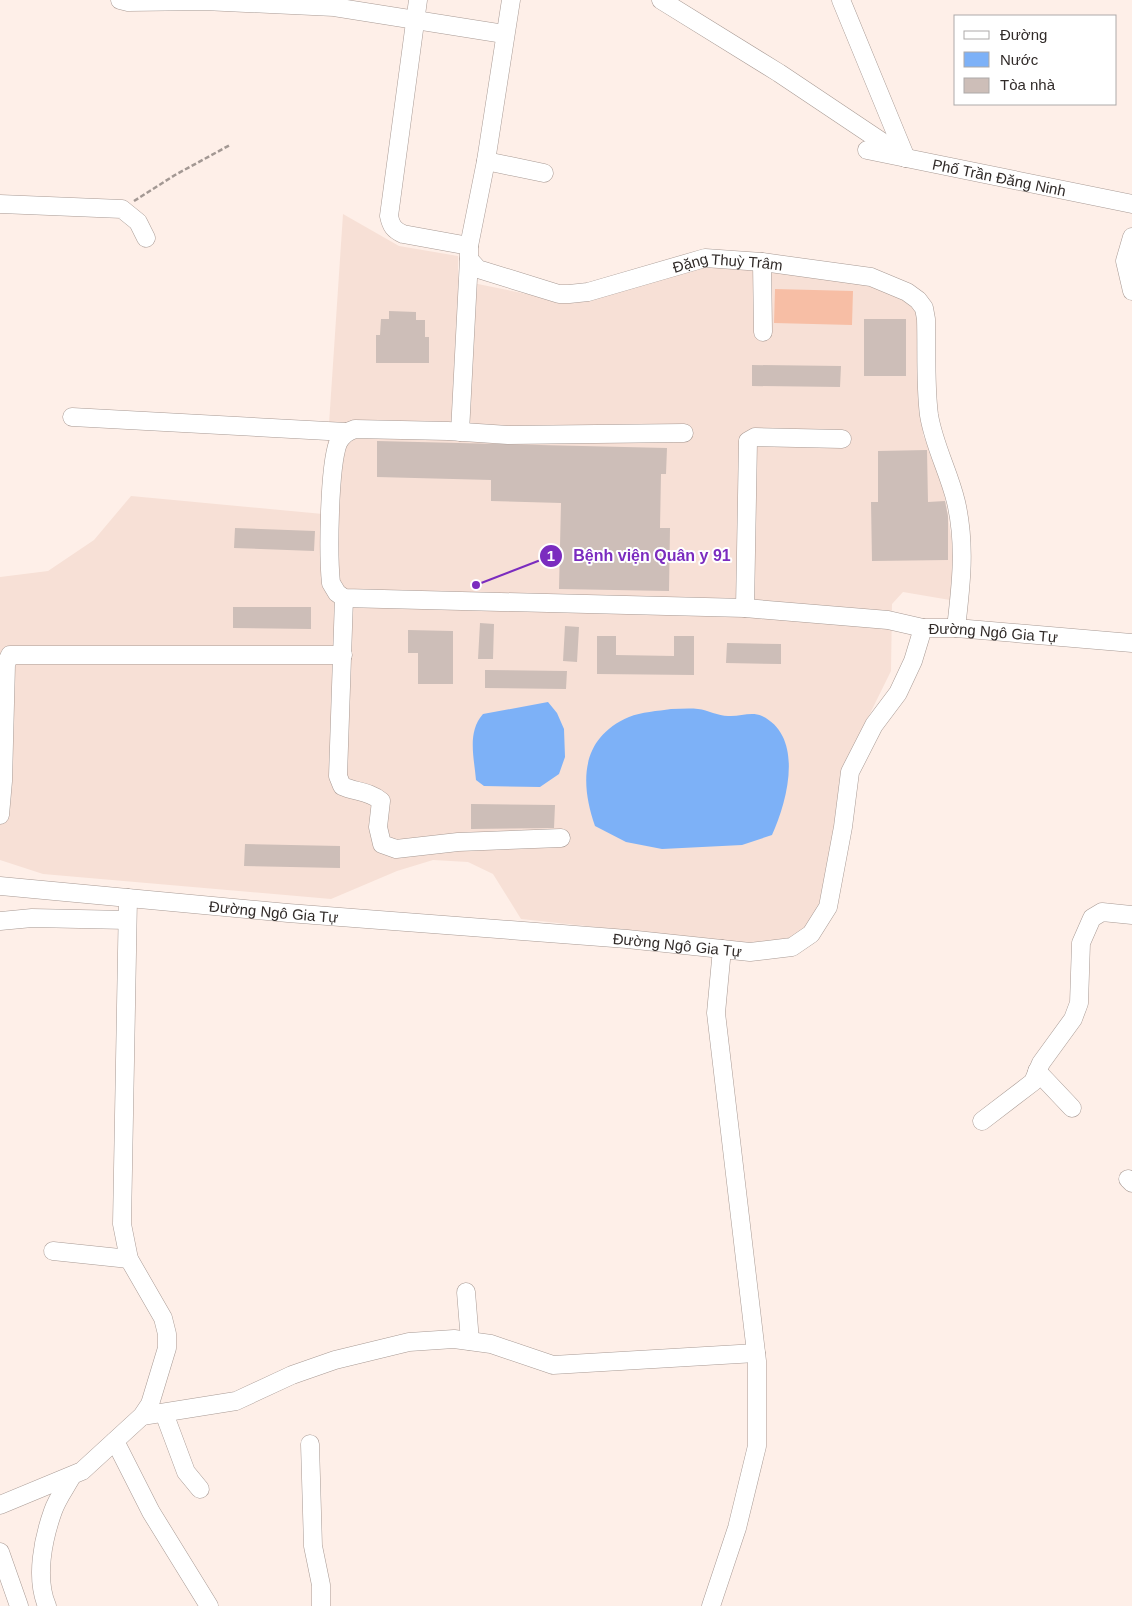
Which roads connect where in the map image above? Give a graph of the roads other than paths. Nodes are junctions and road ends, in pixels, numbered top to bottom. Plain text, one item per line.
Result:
1 (120, 0) edge
2 (204, 0) edge
3 (418, 0) edge
4 (511, 0) edge
5 (841, 0) edge
6 (664, 1) edge
7 (416, 20) junction
8 (504, 34) junction
9 (867, 150) dead end
10 (906, 158) junction
11 (486, 161) junction
12 (544, 173) dead end
13 (0, 204) edge
14 (1132, 204) edge
15 (1132, 237) edge
16 (146, 238) dead end
17 (469, 252) junction
18 (762, 262) junction
19 (1132, 291) edge
20 (763, 332) dead end
21 (72, 417) dead end
22 (346, 432) junction
23 (460, 432) junction
24 (684, 433) dead end
25 (842, 439) dead end
26 (344, 598) junction
27 (745, 608) junction
28 (923, 628) junction
29 (956, 628) junction
30 (1132, 643) edge
31 (343, 655) junction
32 (0, 815) edge
33 (561, 838) dead end
34 (0, 886) edge
35 (128, 898) junction
36 (1132, 915) edge
37 (127, 920) junction
38 (0, 921) edge
39 (722, 949) junction
40 (1037, 1071) junction
41 (1072, 1108) dead end
42 (982, 1121) dead end
43 (53, 1251) dead end
44 (130, 1259) junction
45 (466, 1292) dead end
46 (470, 1341) junction
47 (756, 1353) junction
48 (164, 1413) junction
49 (142, 1416) junction
50 (115, 1440) junction
51 (310, 1444) dead end
52 (72, 1476) junction
53 (200, 1489) dead end
54 (0, 1505) edge
55 (0, 1552) edge
56 (19, 1606) edge
57 (47, 1606) edge
58 (209, 1606) edge
59 (321, 1606) edge
60 (710, 1606) edge

1 - 2 street
2 - 7 street
3 - 7 street
4 - 8 street
5 - 10 street
6 - 10 street
7 - 8 street
7 - 17 street
8 - 11 street
9 - 10 street, Phố Trần Đăng Ninh
10 - 14 street, Phố Trần Đăng Ninh
11 - 12 street
11 - 17 street
13 - 16 street
15 - 19 street
17 - 18 street, Đặng Thuỳ Trâm
17 - 23 street
18 - 20 street
18 - 29 street, Đặng Thuỳ Trâm
21 - 22 street
22 - 23 street
22 - 26 street
23 - 24 street
25 - 27 street
26 - 27 street
26 - 31 street
27 - 28 street
28 - 29 street, Đường Ngô Gia Tự
28 - 39 street, Đường Ngô Gia Tự
29 - 30 street, Đường Ngô Gia Tự
31 - 32 street
31 - 33 street
34 - 35 street, Đường Ngô Gia Tự
35 - 37 street
35 - 39 street, Đường Ngô Gia Tự
36 - 40 street
37 - 38 street
37 - 44 street
39 - 47 street
40 - 41 street
40 - 42 street
43 - 44 street
44 - 49 street
45 - 46 street
46 - 47 street
46 - 48 street
47 - 60 street
48 - 49 street
48 - 53 street
49 - 50 street
50 - 52 street
50 - 58 street
51 - 59 street
52 - 54 street
52 - 57 street
55 - 56 street

